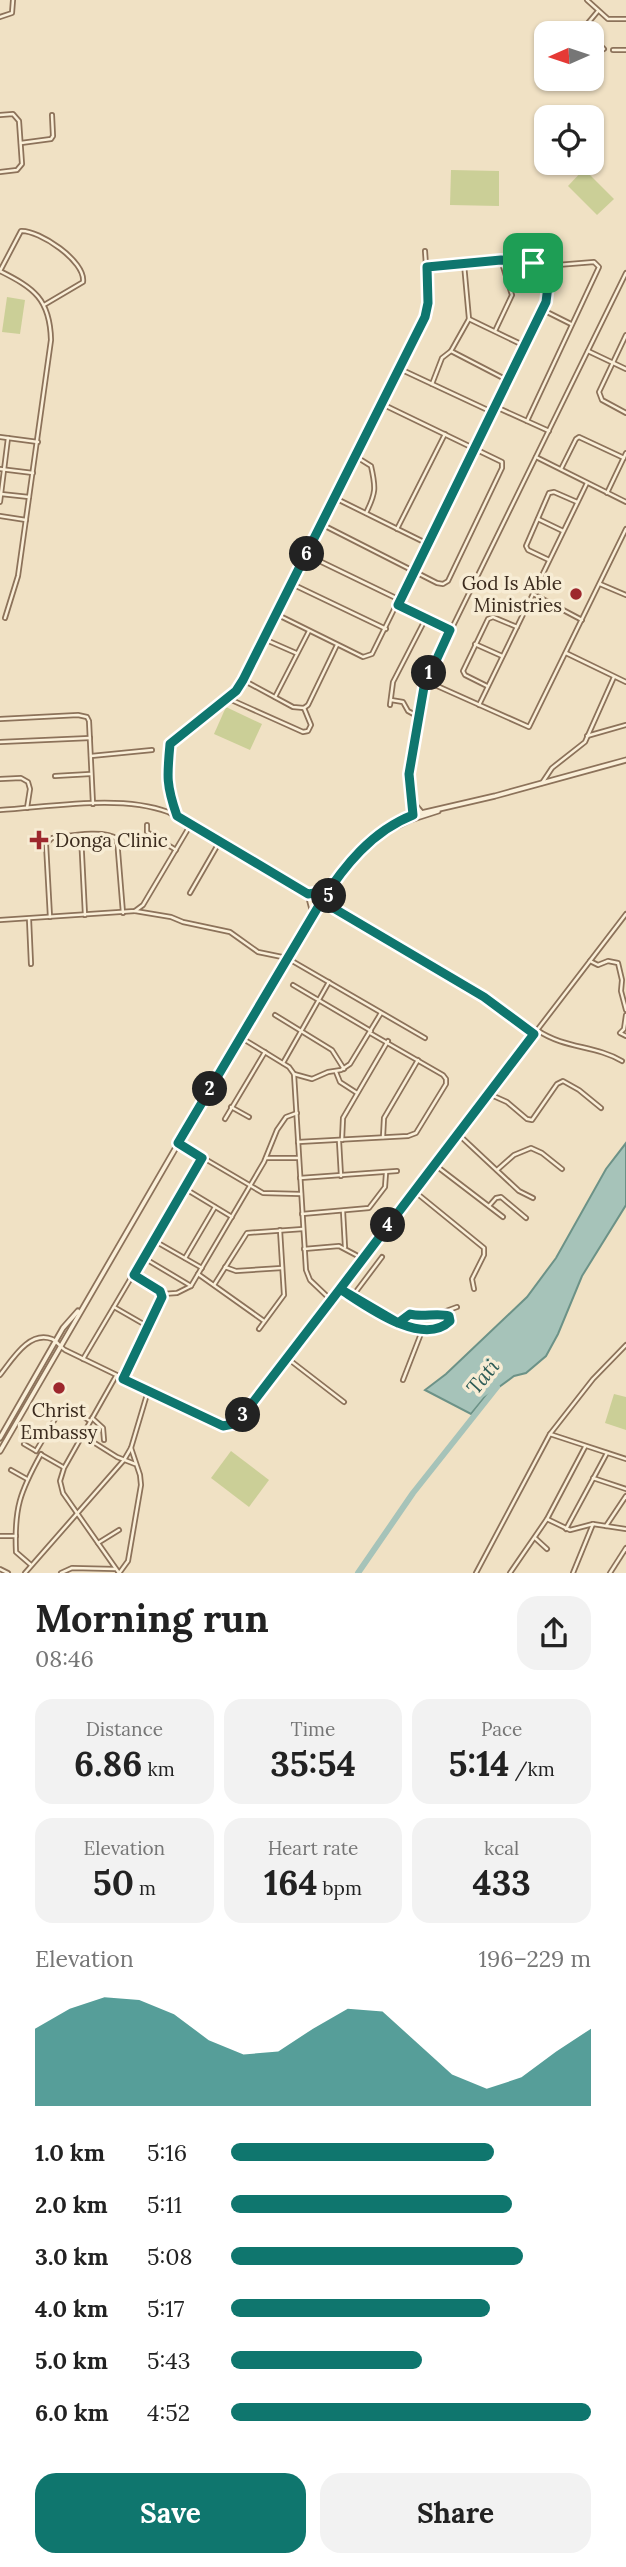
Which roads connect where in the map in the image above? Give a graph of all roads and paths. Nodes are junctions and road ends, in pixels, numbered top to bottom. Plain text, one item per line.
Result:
1 (13, 0) edge
2 (587, 0) edge
3 (598, 12) junction
4 (0, 17) edge
5 (625, 19) edge
6 (590, 21) edge
7 (626, 50) edge
8 (613, 51) dead end
9 (0, 115) edge
10 (52, 115) dead end
11 (21, 143) junction
12 (0, 172) edge
13 (425, 251) dead end
14 (501, 260) junction
15 (464, 264) junction
16 (544, 266) junction
17 (427, 267) junction
18 (0, 271) edge
19 (626, 273) edge
20 (44, 305) junction
21 (543, 310) junction
22 (469, 319) junction
23 (572, 324) junction
24 (495, 331) junction
25 (626, 335) edge
26 (525, 346) junction
27 (451, 351) junction
28 (587, 351) junction
29 (612, 362) junction
30 (400, 369) junction
31 (626, 369) edge
32 (508, 380) junction
33 (432, 384) junction
34 (382, 404) junction
35 (496, 407) junction
36 (493, 413) junction
37 (626, 413) edge
38 (527, 421) junction
39 (549, 431) junction
40 (445, 434) junction
41 (0, 436) edge
42 (8, 438) junction
43 (38, 442) junction
44 (475, 448) junction
45 (626, 453) edge
46 (355, 456) junction
47 (536, 457) junction
48 (624, 458) junction
49 (2, 469) edge
50 (561, 469) junction
51 (33, 473) junction
52 (587, 483) junction
53 (607, 493) junction
54 (1, 494) edge
55 (29, 497) junction
56 (335, 498) junction
57 (0, 502) edge
58 (578, 502) junction
59 (626, 502) edge
60 (366, 513) junction
61 (0, 516) edge
62 (538, 519) junction
63 (26, 520) junction
64 (322, 524) junction
65 (397, 529) junction
66 (626, 529) edge
67 (563, 532) junction
68 (428, 544) junction
69 (307, 555) junction
70 (550, 560) junction
71 (415, 571) junction
72 (292, 584) junction
73 (599, 584) junction
74 (533, 594) junction
75 (626, 595) edge
76 (399, 603) junction
77 (276, 614) junction
78 (5, 618) dead end
79 (426, 618) junction
80 (582, 620) junction
81 (517, 627) junction
82 (386, 629) junction
83 (450, 630) junction
84 (309, 631) junction
85 (264, 639) junction
86 (475, 644) junction
87 (338, 645) junction
88 (565, 653) junction
89 (297, 654) junction
90 (502, 656) junction
91 (614, 677) junction
92 (243, 680) junction
93 (426, 681) junction
94 (626, 682) edge
95 (488, 686) junction
96 (275, 697) junction
97 (390, 697) junction
98 (227, 698) junction
99 (390, 705) dead end
100 (479, 705) junction
101 (304, 708) junction
102 (419, 717) junction
103 (0, 719) edge
104 (626, 725) edge
105 (587, 736) junction
106 (90, 738) junction
107 (0, 742) edge
108 (152, 750) dead end
109 (91, 755) junction
110 (626, 760) edge
111 (92, 774) junction
112 (55, 776) dead end
113 (0, 779) edge
114 (542, 783) junction
115 (411, 800) junction
116 (93, 804) junction
117 (456, 805) junction
118 (27, 809) junction
119 (0, 810) edge
120 (423, 813) junction
121 (177, 816) junction
122 (413, 817) junction
123 (191, 824) junction
124 (146, 825) dead end
125 (81, 835) junction
126 (219, 841) junction
127 (176, 850) junction
128 (328, 891) junction
129 (190, 894) dead end
130 (308, 894) junction
131 (321, 902) junction
132 (335, 909) junction
133 (135, 911) junction
134 (123, 913) junction
135 (315, 913) junction
136 (626, 914) edge
137 (85, 915) junction
138 (50, 918) junction
139 (29, 919) junction
140 (0, 920) edge
141 (287, 958) junction
142 (590, 961) junction
143 (31, 964) dead end
144 (329, 982) junction
145 (293, 985) dead end
146 (318, 1001) junction
147 (381, 1013) junction
148 (626, 1013) edge
149 (275, 1015) dead end
150 (537, 1030) junction
151 (300, 1031) junction
152 (370, 1032) junction
153 (534, 1034) junction
154 (626, 1037) edge
155 (240, 1038) junction
156 (425, 1038) dead end
157 (387, 1041) junction
158 (265, 1052) junction
159 (418, 1060) junction
160 (622, 1061) dead end
161 (284, 1063) junction
162 (344, 1069) junction
163 (336, 1072) junction
164 (294, 1074) junction
165 (357, 1093) junction
166 (489, 1094) junction
167 (231, 1107) junction
168 (601, 1108) dead end
169 (297, 1113) junction
170 (249, 1117) dead end
171 (225, 1119) dead end
172 (458, 1134) junction
173 (383, 1137) junction
174 (340, 1140) junction
175 (298, 1142) junction
176 (178, 1143) junction
177 (202, 1158) junction
178 (266, 1158) junction
179 (299, 1158) junction
180 (435, 1165) junction
181 (562, 1168) dead end
182 (497, 1170) junction
183 (397, 1171) dead end
184 (386, 1173) junction
185 (341, 1176) junction
186 (300, 1178) junction
187 (251, 1186) junction
188 (184, 1188) junction
189 (414, 1191) junction
190 (301, 1194) junction
191 (533, 1198) dead end
192 (489, 1206) junction
193 (215, 1207) junction
194 (343, 1212) junction
195 (302, 1214) junction
196 (232, 1217) junction
197 (503, 1217) dead end
198 (526, 1218) dead end
199 (303, 1228) junction
200 (281, 1230) junction
201 (153, 1240) junction
202 (304, 1248) junction
203 (345, 1248) junction
204 (356, 1255) dead end
205 (382, 1257) dead end
206 (144, 1258) junction
207 (185, 1258) junction
208 (225, 1267) junction
209 (202, 1268) junction
210 (282, 1268) junction
211 (198, 1274) junction
212 (134, 1275) junction
213 (214, 1285) junction
214 (191, 1286) junction
215 (340, 1289) junction
216 (474, 1289) dead end
217 (162, 1294) junction
218 (352, 1297) junction
219 (331, 1300) junction
220 (114, 1307) junction
221 (457, 1307) dead end
222 (439, 1313) junction
223 (264, 1322) junction
224 (398, 1323) junction
225 (148, 1327) junction
226 (259, 1329) dead end
227 (422, 1331) junction
228 (58, 1343) junction
229 (626, 1345) edge
230 (287, 1358) junction
231 (83, 1359) junction
232 (0, 1375) edge
233 (116, 1376) junction
234 (123, 1379) junction
235 (403, 1380) dead end
236 (148, 1391) junction
237 (344, 1402) dead end
238 (91, 1420) junction
239 (550, 1434) junction
240 (82, 1436) junction
241 (0, 1438) edge
242 (104, 1440) dead end
243 (24, 1444) dead end
244 (585, 1447) junction
245 (131, 1448) junction
246 (0, 1451) edge
247 (607, 1452) junction
248 (38, 1453) junction
249 (626, 1459) edge
250 (124, 1460) junction
251 (136, 1464) junction
252 (64, 1468) junction
253 (11, 1471) dead end
254 (593, 1478) junction
255 (27, 1479) junction
256 (626, 1489) edge
257 (626, 1496) edge
258 (78, 1513) junction
259 (547, 1519) junction
260 (593, 1524) junction
261 (606, 1526) junction
262 (566, 1529) junction
263 (626, 1529) edge
264 (119, 1530) dead end
265 (0, 1536) edge
266 (16, 1536) junction
267 (535, 1538) junction
268 (98, 1542) junction
269 (626, 1548) edge
270 (547, 1549) dead end
271 (31, 1565) junction
272 (0, 1569) edge
273 (116, 1569) junction
274 (111, 1571) edge
275 (8, 1573) edge
276 (25, 1573) edge
277 (61, 1573) edge
278 (120, 1573) edge
279 (476, 1573) edge
280 (510, 1573) edge
281 (573, 1573) edge
282 (610, 1573) edge

1 - 4 street
2 - 3 street
3 - 5 street
3 - 6 street
7 - 8 street
9 - 11 street
10 - 11 street
11 - 12 street
13 - 17 street
14 - 15 street
14 - 16 street
14 - 24 street
15 - 17 street
15 - 22 street
16 - 21 street
16 - 23 street
17 - 30 street
18 - 20 street
18 - 20 street
19 - 28 street
20 - 43 street
21 - 23 street
21 - 26 street
22 - 24 street
22 - 27 street
23 - 38 street
24 - 26 street
25 - 29 street
26 - 32 street
27 - 32 street
27 - 33 street
28 - 29 street
28 - 39 street
29 - 31 street
29 - 37 street
30 - 33 street
30 - 34 street
32 - 35 street
33 - 36 street
34 - 40 street
34 - 46 street
35 - 36 street
35 - 38 street
36 - 44 street
38 - 39 street
39 - 47 street
40 - 44 street
40 - 65 street
41 - 42 street
42 - 43 street
42 - 49 street
43 - 51 street
44 - 68 street
44 - 71 street
45 - 48 street
46 - 56 street
46 - 60 street
47 - 50 street
47 - 83 street
48 - 50 street
48 - 53 street
49 - 51 street
49 - 54 street
50 - 52 street
51 - 55 street
52 - 53 street
52 - 58 street
53 - 59 street
54 - 55 street
54 - 57 street
55 - 63 street
56 - 60 street
56 - 64 street
58 - 62 street
58 - 67 street
60 - 65 street
61 - 63 street
62 - 67 street
62 - 70 street
63 - 78 street
64 - 69 street
64 - 71 street
65 - 68 street
66 - 73 street
67 - 70 street
68 - 71 street
69 - 72 street
69 - 76 street
70 - 74 street
71 - 76 street
72 - 77 street
72 - 82 street
73 - 75 street
73 - 80 street
74 - 80 street
74 - 81 street
76 - 79 street
76 - 82 street
77 - 84 street
77 - 85 street
79 - 83 street
79 - 97 street
80 - 88 street
81 - 86 street
81 - 90 street
82 - 87 street
83 - 93 street
84 - 87 street
84 - 89 street
85 - 89 street
85 - 92 street
86 - 90 street
86 - 95 street
87 - 101 street
88 - 91 street
88 - 100 street
89 - 96 street
90 - 95 street
91 - 94 street
91 - 105 street
92 - 96 street
92 - 98 street
93 - 100 street
93 - 102 street
95 - 100 street
96 - 101 street
97 - 99 street
97 - 102 street
98 - 101 street
98 - 121 street
102 - 115 street
103 - 106 street
104 - 105 street
105 - 114 street
106 - 107 street
106 - 109 street
108 - 109 street
109 - 111 street
110 - 114 street
111 - 112 street
111 - 116 street
113 - 118 street
114 - 117 street
115 - 120 street
115 - 122 street
116 - 118 street
116 - 121 street
117 - 120 street
117 - 122 street
118 - 119 street
120 - 122 street
121 - 123 street
122 - 128 street
123 - 126 street
123 - 127 street
124 - 127 street
125 - 134 street
125 - 137 street
125 - 138 street
126 - 129 street
126 - 130 street
127 - 133 street
128 - 130 street
128 - 131 street
128 - 132 street
130 - 131 street
130 - 135 street
131 - 132 street
131 - 135 street
132 - 135 street
132 - 153 street
133 - 134 street
133 - 141 street
134 - 137 street
135 - 141 street
136 - 142 street
137 - 138 street
138 - 139 street
139 - 140 street
139 - 143 street
141 - 144 street
141 - 155 street
142 - 148 street
142 - 150 street
144 - 146 street
144 - 147 street
145 - 146 street
146 - 151 street
146 - 152 street
147 - 152 street
147 - 156 street
148 - 154 street
149 - 151 street
150 - 153 street
150 - 160 street
151 - 161 street
151 - 162 street
152 - 157 street
152 - 162 street
153 - 166 street
155 - 158 street
155 - 176 street
157 - 159 street
157 - 165 street
158 - 161 street
158 - 167 street
159 - 173 street
159 - 173 street
161 - 164 street
162 - 163 street
163 - 164 street
163 - 165 street
164 - 169 street
165 - 174 street
166 - 168 street
166 - 172 street
167 - 170 street
167 - 171 street
169 - 175 street
169 - 178 street
172 - 180 street
172 - 182 street
173 - 174 street
174 - 175 street
174 - 185 street
175 - 179 street
176 - 177 street
176 - 228 street
177 - 187 street
177 - 188 street
178 - 179 street
178 - 187 street
179 - 186 street
180 - 189 street
180 - 192 street
181 - 182 street
182 - 191 street
183 - 184 street
184 - 185 street
184 - 194 street
185 - 186 street
186 - 190 street
187 - 190 street
187 - 196 street
188 - 193 street
188 - 201 street
189 - 215 street
189 - 216 street
190 - 195 street
192 - 197 street
192 - 198 street
193 - 196 street
193 - 207 street
194 - 195 street
194 - 203 street
195 - 199 street
196 - 209 street
199 - 200 street
199 - 202 street
200 - 208 street
200 - 210 street
201 - 206 street
201 - 207 street
202 - 203 street
202 - 219 street
203 - 204 street
205 - 218 street
206 - 212 street
206 - 214 street
207 - 209 street
208 - 210 street
208 - 213 street
209 - 211 street
210 - 223 street
211 - 213 street
211 - 214 street
212 - 217 street
212 - 220 street
213 - 223 street
214 - 217 street
215 - 218 street
215 - 219 street
217 - 225 street
218 - 224 street
219 - 230 street
220 - 225 street
220 - 231 street
221 - 222 street
222 - 224 street
222 - 227 street
223 - 226 street
224 - 227 street
225 - 234 street
227 - 235 street
228 - 231 street
228 - 232 street
228 - 241 street
228 - 246 street
229 - 239 street
230 - 236 street
230 - 237 street
231 - 233 street
233 - 234 street
233 - 238 street
234 - 236 street
236 - 245 street
238 - 240 street
238 - 242 street
238 - 248 street
239 - 244 street
239 - 279 street
240 - 250 street
240 - 252 street
243 - 248 street
244 - 247 street
244 - 259 street
245 - 250 street
245 - 251 street
247 - 249 street
247 - 254 street
248 - 252 street
248 - 255 street
250 - 251 street
250 - 258 street
251 - 278 street
252 - 258 street
253 - 255 street
254 - 256 street
254 - 262 street
255 - 266 street
257 - 261 street
258 - 268 street
258 - 271 street
259 - 262 street
259 - 267 street
260 - 261 street
260 - 262 street
260 - 281 street
261 - 263 street
264 - 268 street
265 - 266 street
266 - 271 street
267 - 270 street
267 - 280 street
268 - 273 street
269 - 282 street
271 - 276 street
272 - 275 street
273 - 274 street
273 - 278 street
274 - 277 street

